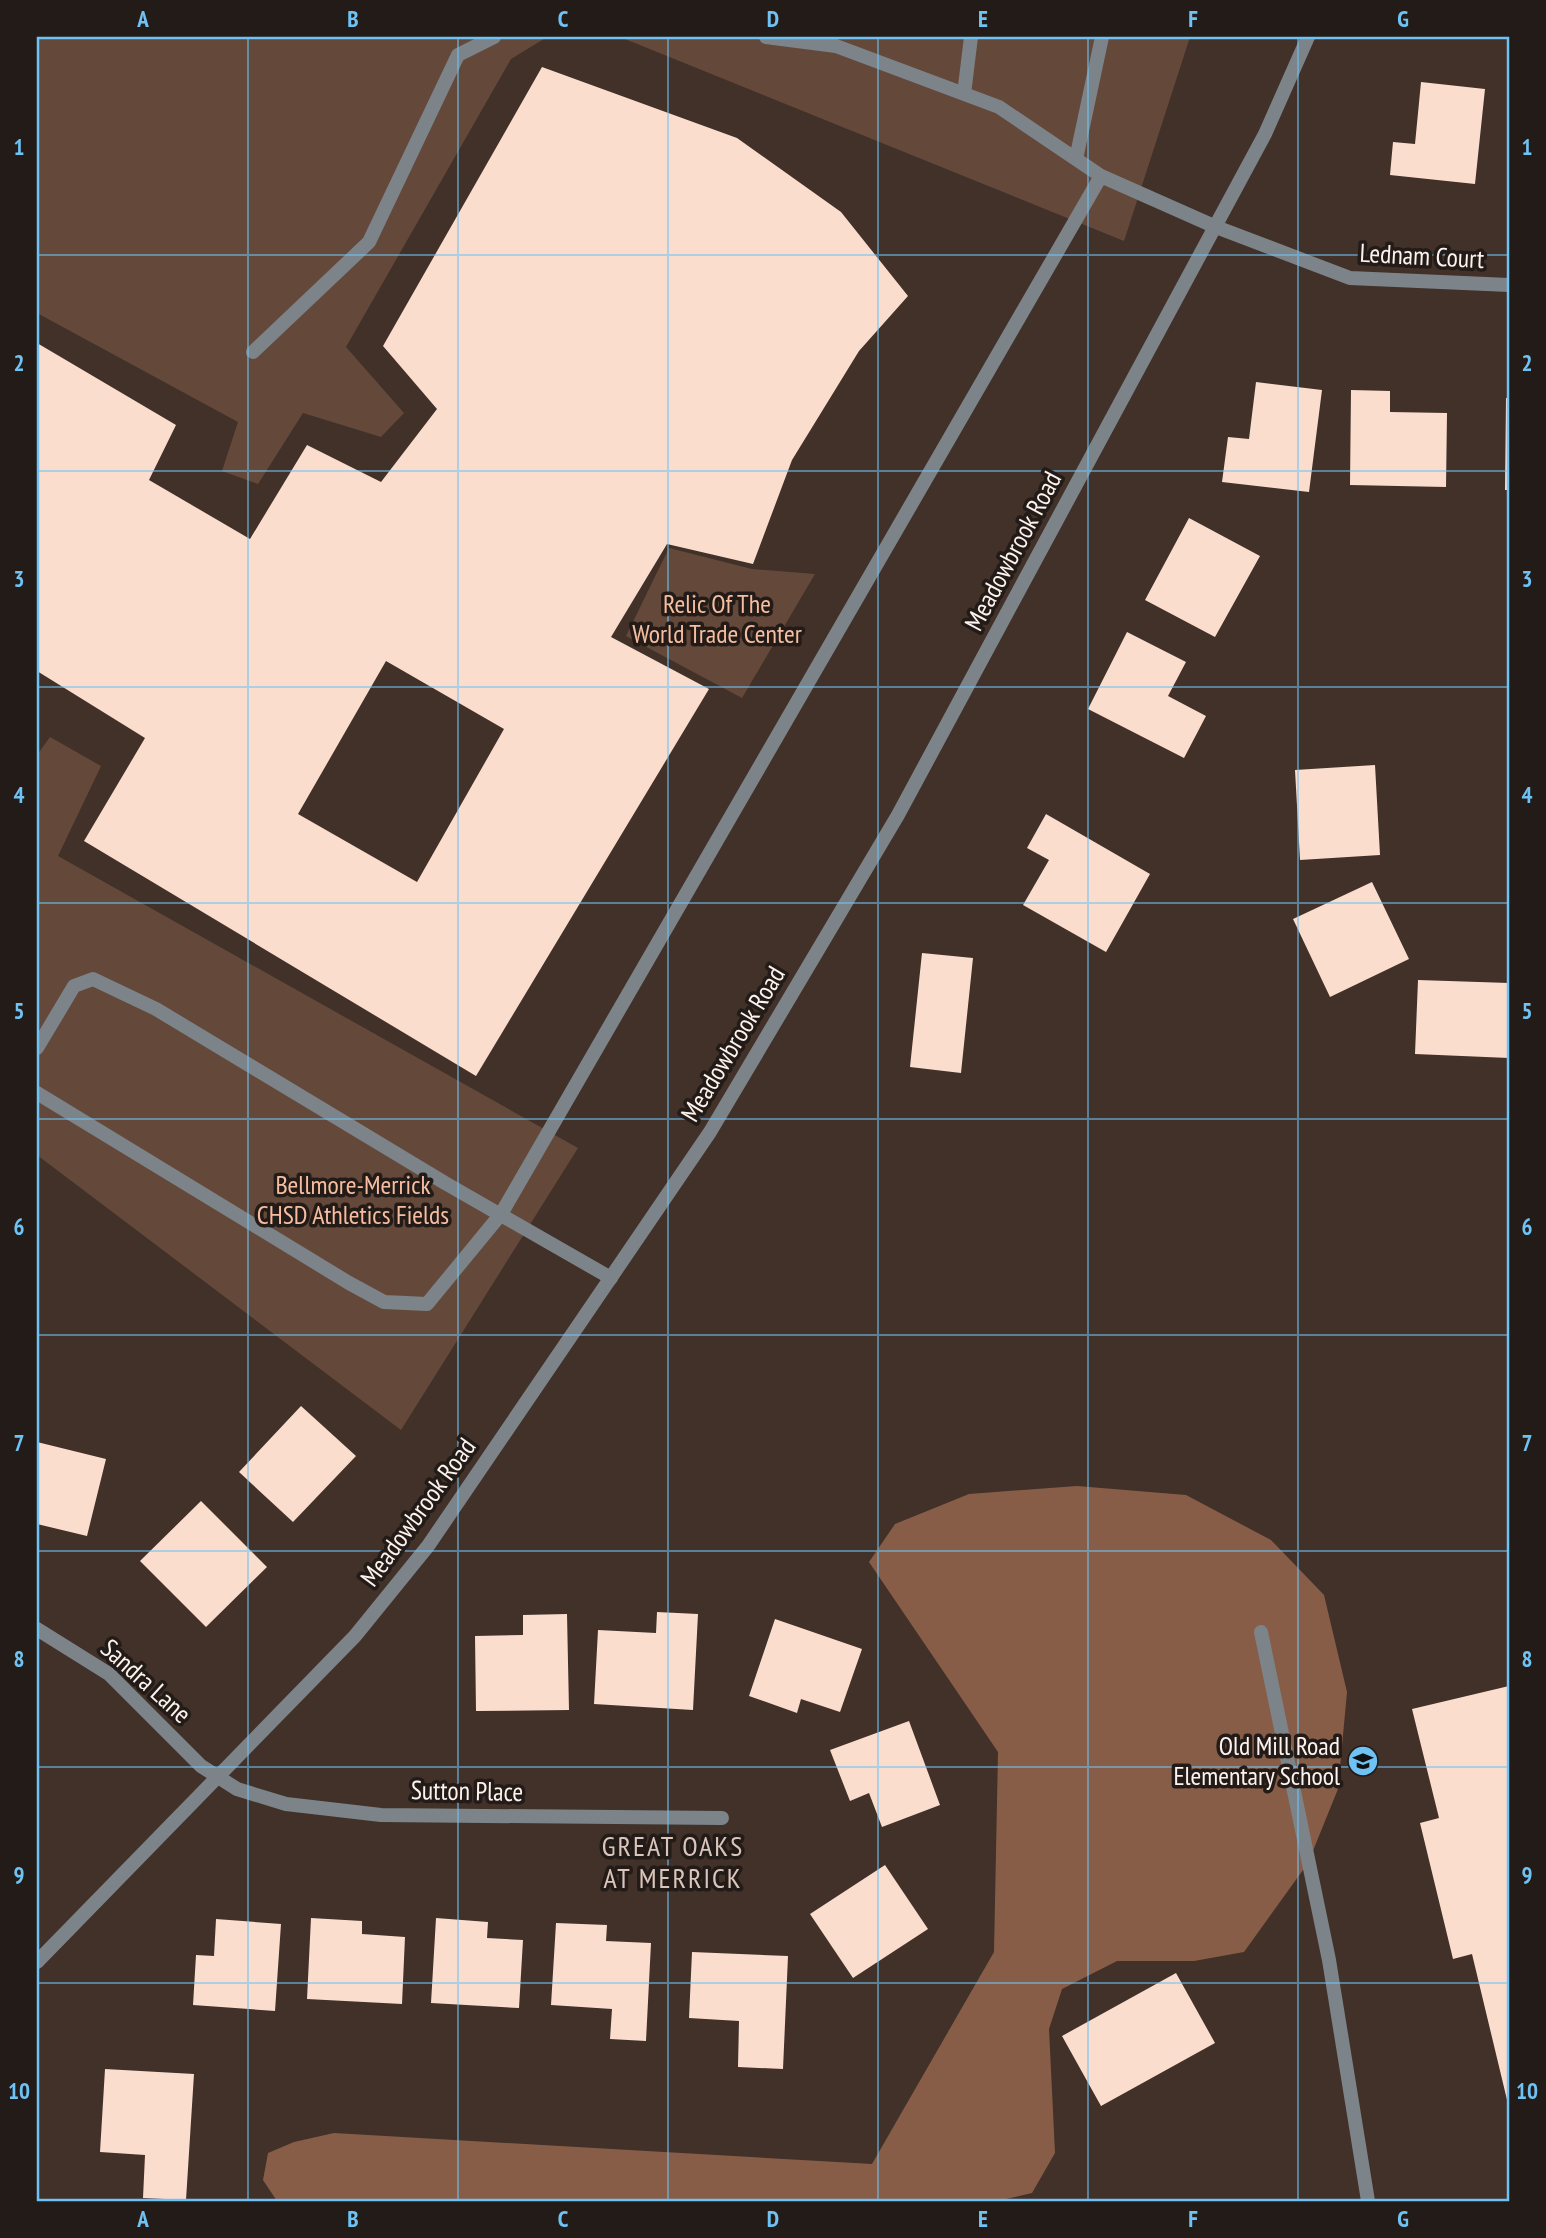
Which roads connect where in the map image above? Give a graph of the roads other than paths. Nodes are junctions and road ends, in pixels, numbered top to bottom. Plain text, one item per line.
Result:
1 (494, 37) edge
2 (766, 37) edge
3 (971, 37) edge
4 (1102, 37) edge
5 (1308, 37) edge
6 (964, 94) junction
7 (1076, 159) junction
8 (1101, 176) junction
9 (1216, 227) junction
10 (1509, 285) edge
11 (253, 352) dead end
12 (37, 1048) edge
13 (37, 1093) edge
14 (501, 1214) junction
15 (611, 1278) junction
16 (37, 1629) edge
17 (1261, 1632) dead end
18 (218, 1776) junction
19 (722, 1818) dead end
20 (37, 1962) edge
21 (1368, 2201) edge

1 - 11 street
2 - 6 street, Lednam Court
3 - 6 street
4 - 7 street
5 - 9 street, Meadowbrook Road
6 - 7 street, Lednam Court
7 - 8 street, Lednam Court
8 - 9 street, Lednam Court
8 - 14 street
9 - 10 street, Lednam Court
9 - 15 street, Meadowbrook Road
12 - 14 street
13 - 14 street
14 - 15 street
15 - 18 street, Meadowbrook Road
16 - 18 street, Sandra Lane
17 - 21 street
18 - 19 street, Sutton Place
18 - 20 street, Meadowbrook Road

